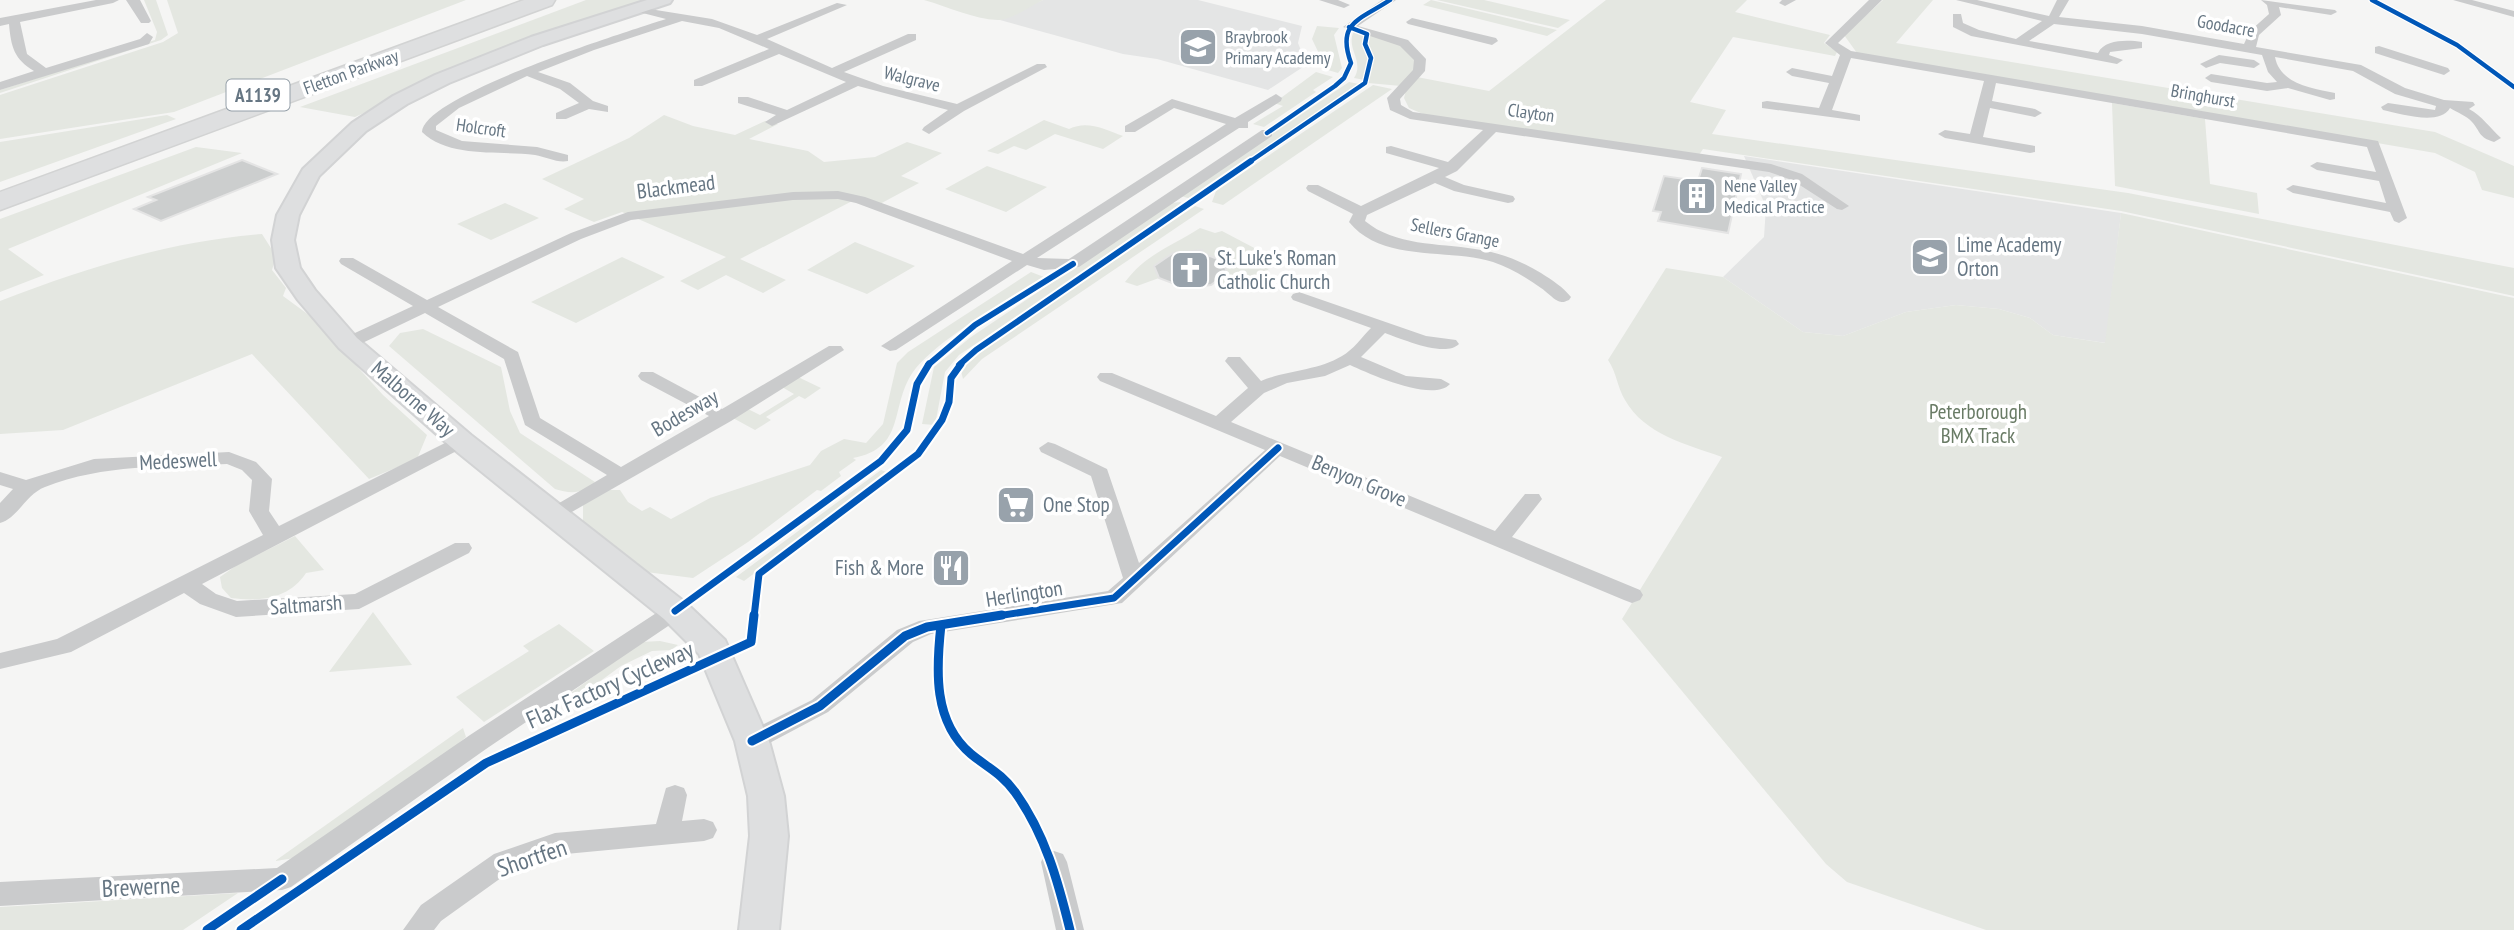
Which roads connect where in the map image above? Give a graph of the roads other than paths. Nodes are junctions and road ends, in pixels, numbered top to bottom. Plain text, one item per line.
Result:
1 (113, 0) edge
2 (132, 0) edge
3 (513, 0) edge
4 (544, 0) edge
5 (556, 0) edge
6 (664, 0) edge
7 (1325, 0) edge
8 (1390, 0) edge
9 (1853, 0) edge
10 (1962, 0) edge
11 (2063, 0) edge
12 (2459, 0) edge
13 (2270, 1) edge
14 (1874, 2) edge
15 (841, 5) dead end
16 (1343, 5) dead end
17 (635, 8) junction
18 (2331, 9) edge
19 (2140, 14) dead end
20 (2514, 14) edge
21 (1957, 16) dead end
22 (14, 19) junction
23 (678, 19) junction
24 (2052, 20) junction
25 (145, 21) dead end
26 (0, 22) edge
27 (1412, 22) dead end
28 (1432, 26) junction
29 (2142, 30) junction
30 (147, 37) dead end
31 (912, 37) dead end
32 (760, 38) junction
33 (1492, 41) dead end
34 (1404, 43) junction
35 (2018, 43) junction
36 (2138, 45) dead end
37 (2403, 46) dead end
38 (414, 49) junction
39 (777, 50) junction
40 (2250, 50) junction
41 (2370, 52) junction
42 (1847, 54) junction
43 (2102, 57) junction
44 (2117, 60) dead end
45 (2268, 60) junction
46 (2206, 64) dead end
47 (1041, 67) dead end
48 (2357, 68) junction
49 (2444, 71) dead end
50 (46, 72) junction
51 (527, 72) junction
52 (1793, 72) dead end
53 (832, 73) junction
54 (2211, 78) dead end
55 (1991, 79) junction
56 (1836, 80) junction
57 (856, 82) junction
58 (2290, 84) junction
59 (0, 86) edge
60 (2330, 96) dead end
61 (1276, 98) dead end
62 (1983, 103) junction
63 (588, 104) junction
64 (1767, 105) dead end
65 (2455, 105) junction
66 (2388, 107) dead end
67 (959, 108) junction
68 (603, 109) dead end
69 (1824, 113) junction
70 (2035, 113) dead end
71 (787, 114) junction
72 (561, 116) dead end
73 (1856, 118) dead end
74 (772, 122) dead end
75 (1236, 123) junction
76 (1130, 128) dead end
77 (1492, 128) junction
78 (929, 131) dead end
79 (1945, 134) dead end
80 (2494, 138) dead end
81 (1976, 139) junction
82 (2030, 149) dead end
83 (1391, 150) dead end
84 (563, 158) dead end
85 (2317, 166) dead end
86 (1452, 168) junction
87 (1434, 177) junction
88 (2385, 178) junction
89 (1313, 188) dead end
90 (0, 189) edge
91 (2293, 189) dead end
92 (1508, 199) dead end
93 (0, 202) edge
94 (1842, 206) dead end
95 (1361, 212) junction
96 (2397, 213) joint
97 (1026, 260) junction
98 (347, 261) dead end
99 (1563, 276) dead end
100 (1547, 283) junction
101 (1299, 297) dead end
102 (1563, 297) dead end
103 (427, 308) junction
104 (1384, 326) junction
105 (348, 343) junction
106 (1450, 344) dead end
107 (890, 346) dead end
108 (835, 350) dead end
109 (1350, 359) junction
110 (1234, 362) dead end
111 (647, 376) dead end
112 (1106, 377) dead end
113 (1441, 384) dead end
114 (1258, 389) junction
115 (724, 417) junction
116 (1218, 423) junction
117 (461, 441) junction
118 (1048, 448) dead end
119 (1278, 448) junction
120 (622, 476) junction
121 (0, 478) edge
122 (26, 487) junction
123 (1532, 499) dead end
124 (556, 514) junction
125 (0, 516) edge
126 (277, 537) junction
127 (1499, 540) junction
128 (462, 548) dead end
129 (1134, 580) junction
130 (186, 583) junction
131 (1632, 595) dead end
132 (674, 611) junction
133 (0, 661) edge
134 (752, 741) junction
135 (675, 795) dead end
136 (704, 830) dead end
137 (667, 833) junction
138 (1054, 862) dead end
139 (0, 894) edge
140 (417, 930) edge
141 (760, 930) edge
142 (1070, 930) edge

1 - 22 street
2 - 25 street
3 - 90 highway, Fletton Parkway / A1139
4 - 38 highway, Fletton Parkway / A1139
5 - 38 highway
6 - 17 street, Malborne Way
7 - 16 street
8 - 34 street
9 - 14 street
10 - 24 street, Goodacre
11 - 24 street
12 - 20 street
13 - 18 street
13 - 40 street
14 - 42 street
15 - 32 street
17 - 23 street, Walgrave
17 - 105 street, Malborne Way
19 - 29 street
21 - 35 street
22 - 26 street
22 - 50 street
23 - 32 street, Walgrave
23 - 51 street, Holcroft
24 - 29 street, Goodacre
24 - 35 street
27 - 28 street
28 - 33 street
28 - 34 street
29 - 40 street, Goodacre
30 - 50 street
31 - 53 street, Walgrave
32 - 39 street, Walgrave
34 - 77 street, Clayton
35 - 43 street
36 - 43 street
37 - 41 street
38 - 93 highway, Fletton Parkway / A1139
39 - 53 street, Walgrave
39 - 71 street
40 - 45 street, Goodacre
41 - 48 street
41 - 49 street
42 - 55 street, Bringhurst
42 - 56 street
43 - 44 street
45 - 46 street, Goodacre
45 - 48 street, Goodacre
45 - 58 street, Goodacre
47 - 67 street, Walgrave
48 - 65 street, Goodacre
50 - 59 street
51 - 63 street
51 - 84 street, Holcroft
52 - 56 street
53 - 57 street, Walgrave
54 - 58 street, Goodacre
55 - 62 street
55 - 88 street, Bringhurst
56 - 69 street
57 - 67 street, Walgrave
57 - 71 street, Walgrave
58 - 60 street, Goodacre
61 - 75 street
62 - 70 street
62 - 81 street
63 - 68 street
63 - 72 street
64 - 69 street
65 - 66 street
65 - 80 street, Goodacre
67 - 78 street, Walgrave
69 - 73 street
71 - 74 street, Walgrave
75 - 76 street, Blackmead
75 - 97 street
75 - 97 street, Blackmead
77 - 86 street, Sellers Grange
77 - 94 street, Clayton
79 - 81 street
81 - 82 street
83 - 86 street
85 - 88 street
86 - 87 street, Sellers Grange
87 - 92 street
87 - 95 street, Sellers Grange
88 - 96 street, Bringhurst
89 - 95 street
91 - 96 street, Bringhurst
95 - 100 street, Sellers Grange
97 - 103 street, Blackmead
97 - 107 street
98 - 103 street
99 - 100 street
100 - 102 street, Sellers Grange
101 - 104 street
103 - 105 street, Blackmead
103 - 120 street
104 - 106 street
104 - 109 street
105 - 117 street, Malborne Way
108 - 115 street, Bodesway
109 - 113 street
109 - 114 street
110 - 114 street
111 - 115 street
112 - 116 street, Benyon Grove
114 - 116 street
115 - 120 street, Bodesway
116 - 119 street, Benyon Grove
117 - 124 street, Malborne Way
117 - 126 street
118 - 129 street
119 - 127 street, Benyon Grove
119 - 129 street, Herlington
120 - 124 street, Bodesway
121 - 122 street
122 - 125 street, Medeswell
122 - 126 street, Medeswell
123 - 127 street
124 - 132 street, Malborne Way
126 - 130 street
127 - 131 street, Benyon Grove
128 - 130 street, Saltmarsh
129 - 134 street, Herlington
130 - 133 street
132 - 134 street, Malborne Way
132 - 139 street, Brewerne
134 - 141 street, Malborne Way
135 - 137 street
136 - 137 street, Shortfen
137 - 140 street, Shortfen
138 - 142 street

